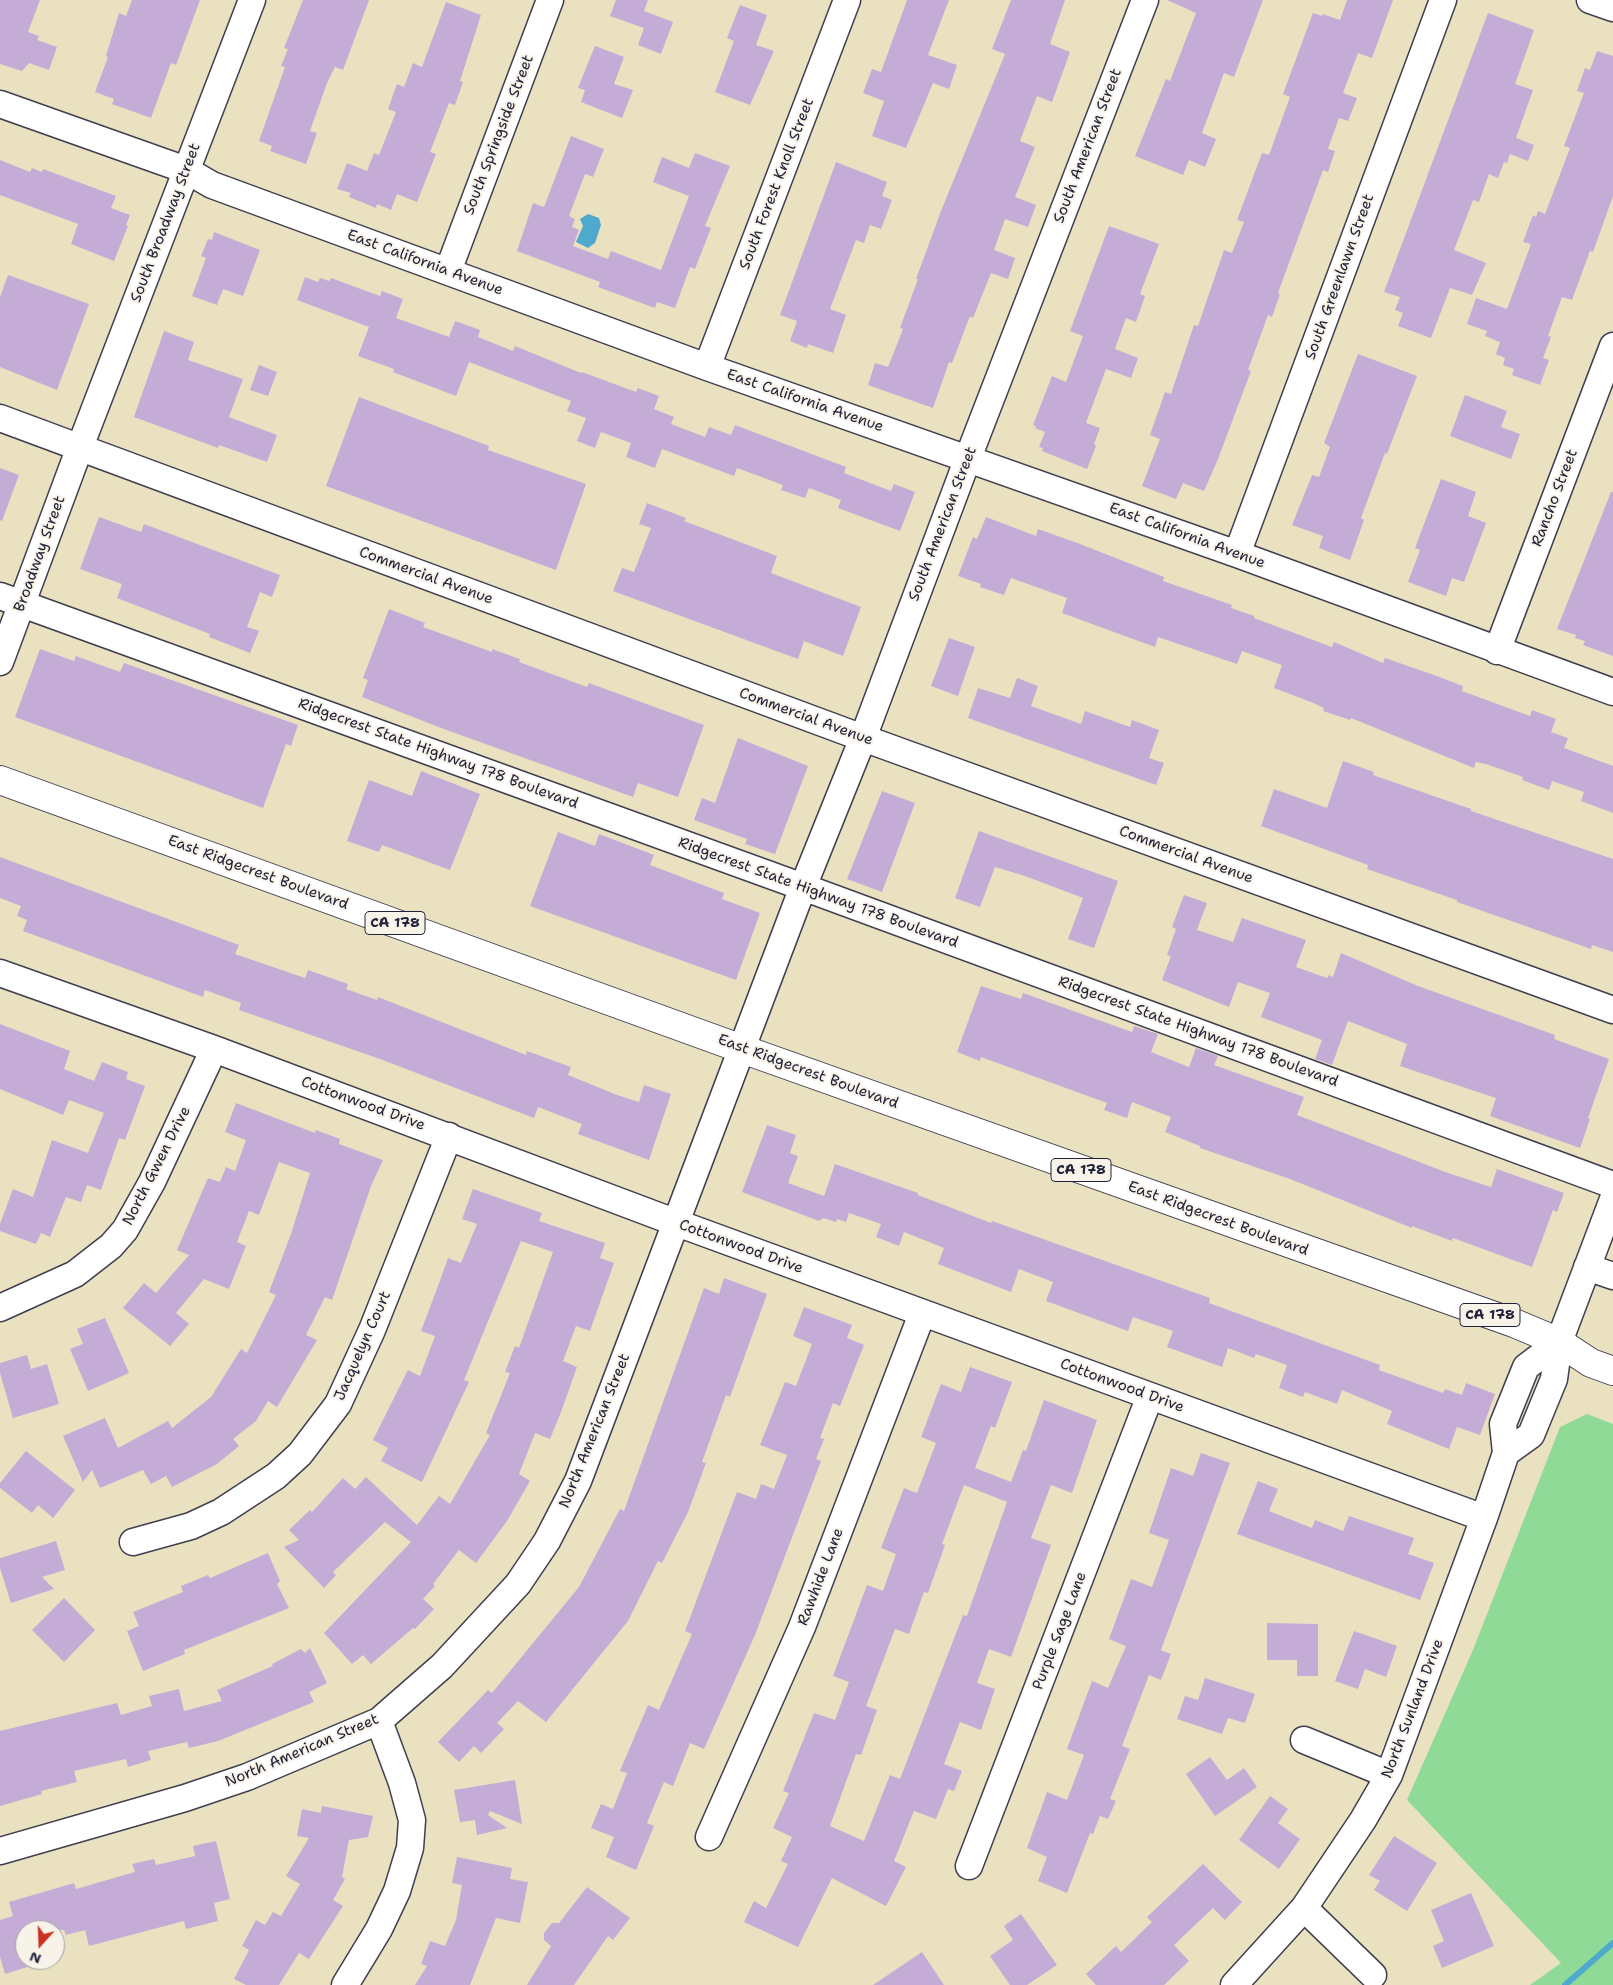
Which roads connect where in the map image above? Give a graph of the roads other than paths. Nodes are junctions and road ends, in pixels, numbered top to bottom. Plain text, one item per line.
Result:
1 (252, 0) edge
2 (550, 0) edge
3 (846, 0) edge
4 (1145, 0) edge
5 (1443, 0) edge
6 (1590, 0) edge
7 (1613, 8) edge
8 (0, 104) edge
9 (186, 170) junction
10 (448, 271) junction
11 (1613, 346) edge
12 (708, 367) junction
13 (0, 418) edge
14 (80, 447) junction
15 (968, 458) junction
16 (1237, 554) junction
17 (11, 600) edge
18 (1497, 651) junction
19 (0, 662) edge
20 (1613, 692) edge
21 (863, 738) junction
22 (0, 780) edge
23 (803, 886) junction
24 (0, 973) edge
25 (1613, 1010) edge
26 (214, 1049) junction
27 (742, 1049) junction
28 (449, 1136) junction
29 (1613, 1185) edge
30 (1613, 1199) edge
31 (677, 1223) junction
32 (1584, 1275) junction
33 (1613, 1276) edge
34 (0, 1308) edge
35 (922, 1314) junction
36 (1559, 1342) junction
37 (1613, 1371) edge
38 (1150, 1396) junction
39 (1484, 1518) junction
40 (133, 1542) dead end
41 (379, 1721) junction
42 (1304, 1740) dead end
43 (1389, 1775) junction
44 (709, 1837) dead end
45 (0, 1851) edge
46 (969, 1866) dead end
47 (1304, 1908) junction
48 (1373, 1974) dead end
49 (345, 1985) edge
50 (1234, 1985) edge

1 - 9 street, South Broadway Street
2 - 10 street, South Springside Street
3 - 12 street, South Forest Knoll Street
4 - 15 street, South American Street
5 - 16 street, South Greenlawn Street
6 - 7 street
8 - 9 street, East California Avenue
9 - 10 street, East California Avenue
9 - 14 street, South Broadway Street
10 - 12 street, East California Avenue
11 - 18 street, Rancho Street
12 - 15 street, East California Avenue
13 - 14 street, Commercial Avenue
14 - 17 street, Broadway Street
14 - 21 street, Commercial Avenue
15 - 16 street, East California Avenue
15 - 21 street, South American Street
16 - 18 street, East California Avenue
17 - 19 street, Broadway Street
17 - 23 street, Ridgecrest State Highway 178 Boulevard
18 - 20 street, East California Avenue
21 - 23 street, South American Street
21 - 25 street, Commercial Avenue
22 - 27 main road, East Ridgecrest Boulevard / CA 178
23 - 27 street, South American Street
23 - 29 street, Ridgecrest State Highway 178 Boulevard
24 - 26 street, Cottonwood Drive
26 - 28 street, Cottonwood Drive
26 - 34 street, North Gwen Drive
27 - 31 street, North American Street
27 - 36 main road, East Ridgecrest Boulevard / CA 178
28 - 31 street, Cottonwood Drive
28 - 40 street, Jacquelyn Court
30 - 32 street
31 - 35 street, Cottonwood Drive
31 - 41 street, North American Street
32 - 33 street
32 - 36 street
35 - 38 street, Cottonwood Drive
35 - 44 street, Rawhide Lane
36 - 37 main road, East Ridgecrest Boulevard / CA 178
36 - 39 street, North Sunland Drive
38 - 39 street, Cottonwood Drive
38 - 46 street, Purple Sage Lane
39 - 43 street, North Sunland Drive
41 - 45 street, North American Street
41 - 49 street
42 - 43 street
43 - 47 street, North Sunland Drive
47 - 48 street
47 - 50 street, North Sunland Drive

